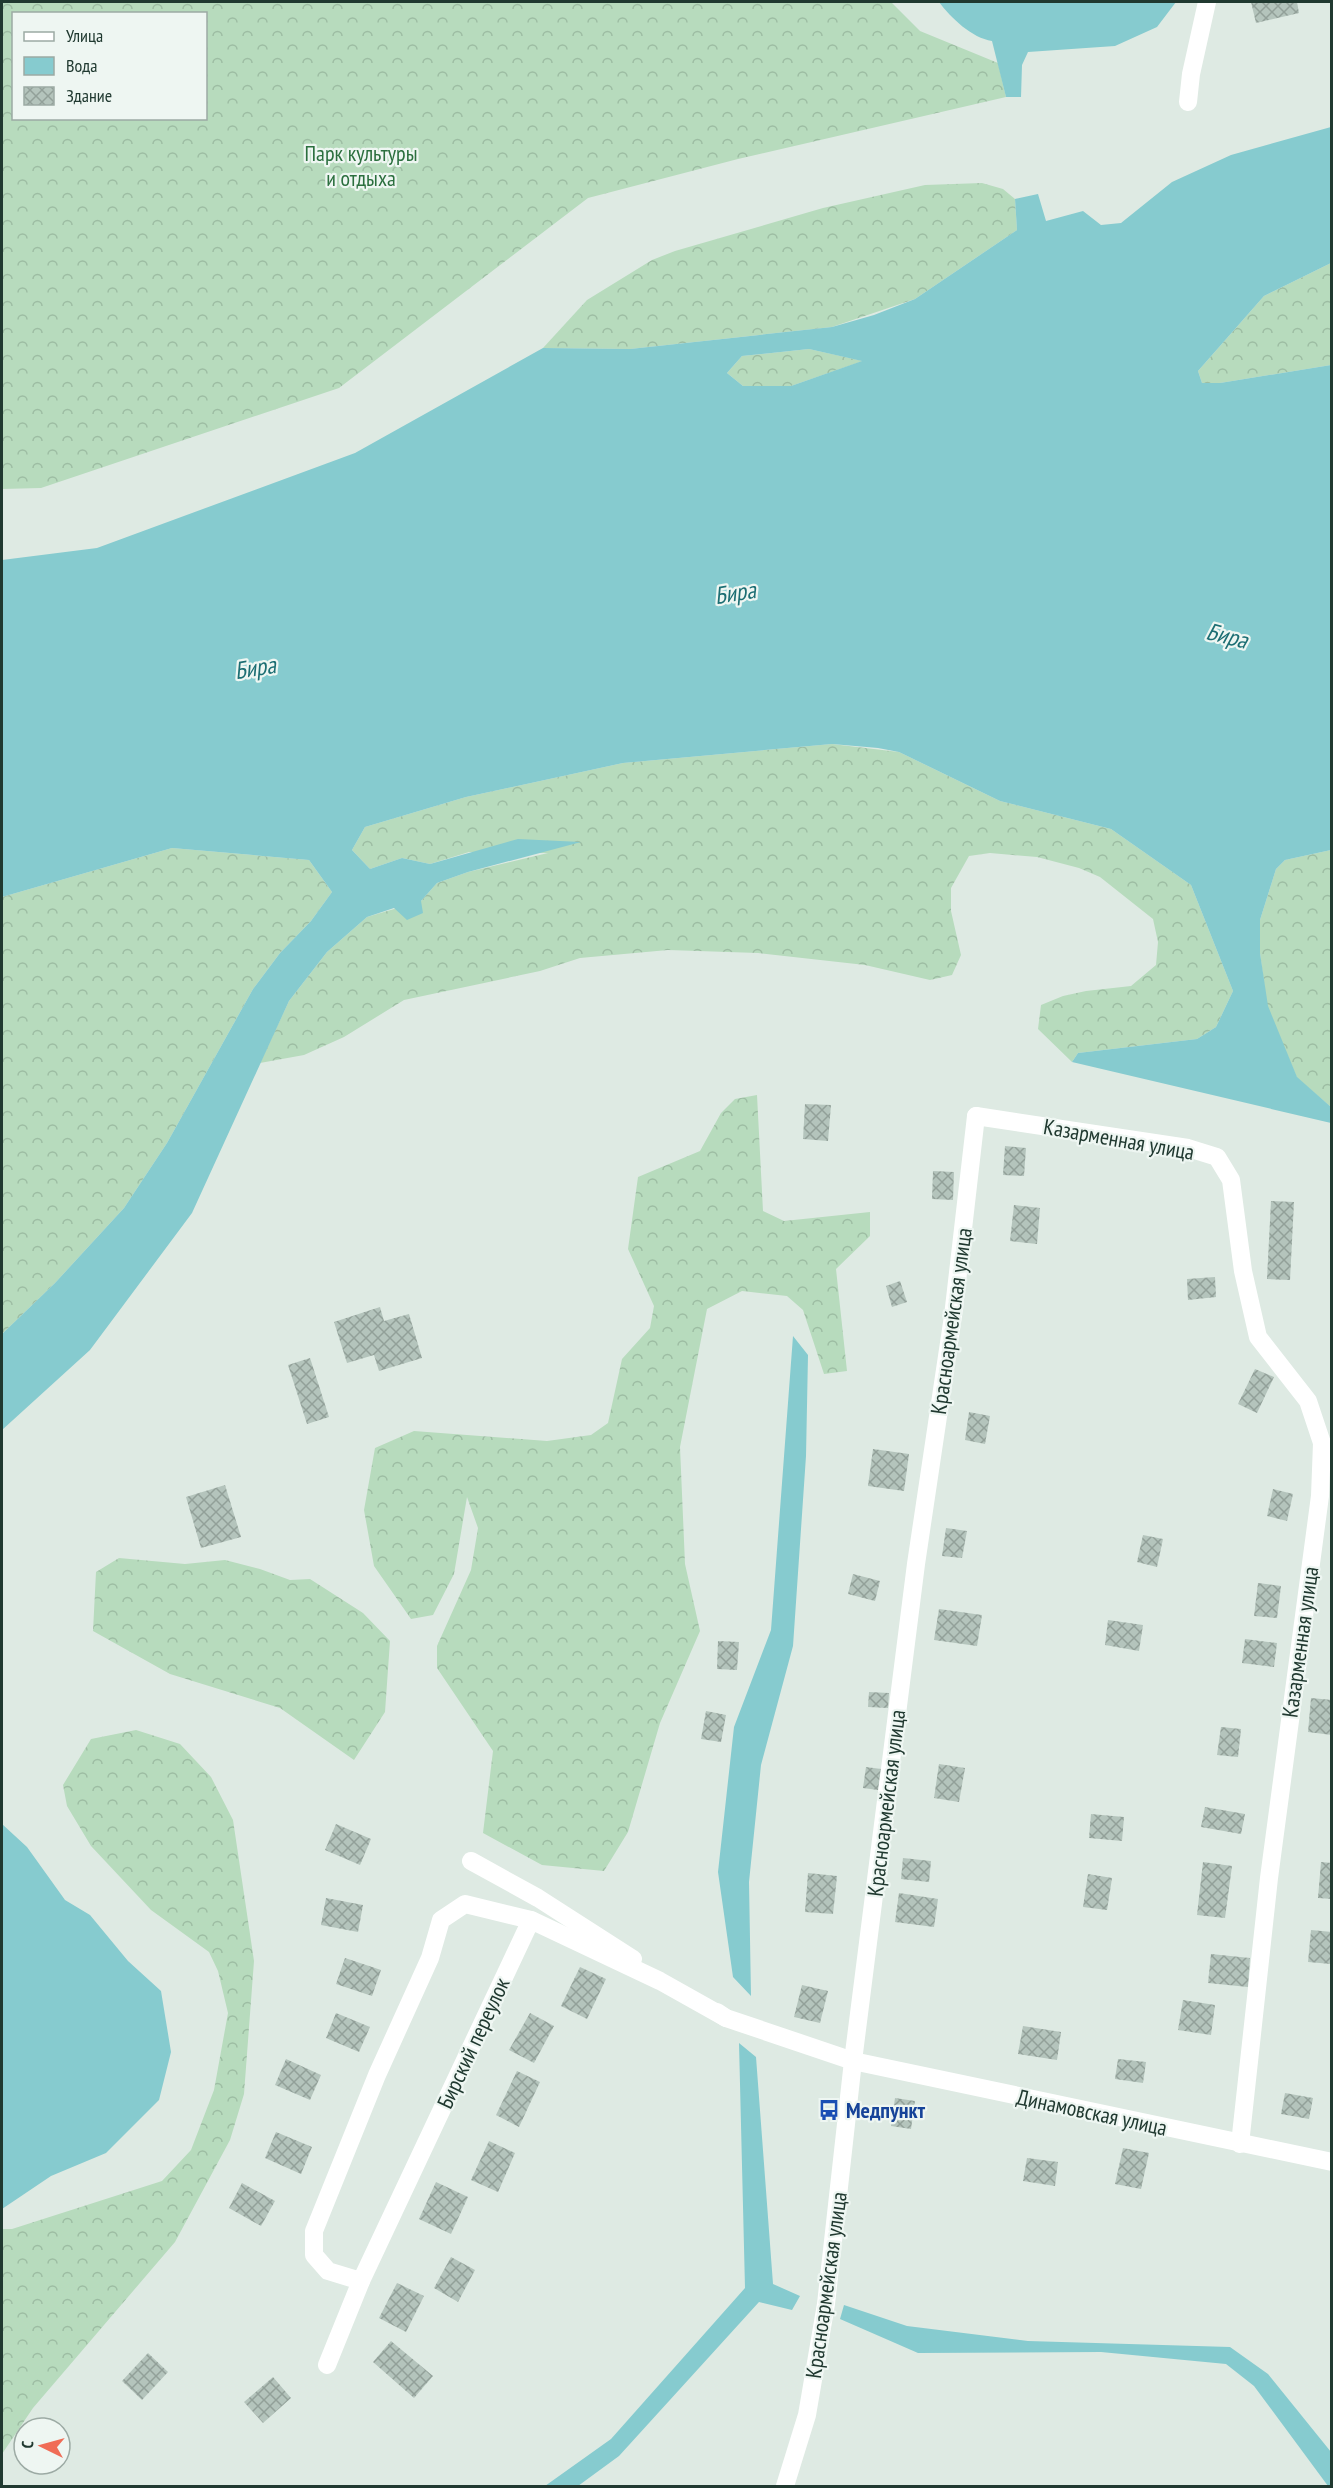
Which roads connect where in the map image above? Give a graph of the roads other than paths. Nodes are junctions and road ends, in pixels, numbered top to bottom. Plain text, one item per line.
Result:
1 (1207, 2) edge
2 (1188, 102) dead end
3 (976, 1116) joint
4 (471, 1861) dead end
5 (531, 1920) junction
6 (726, 2018) junction
7 (853, 2061) junction
8 (1240, 2144) junction
9 (1332, 2162) edge
10 (361, 2282) junction
11 (327, 2365) dead end
12 (785, 2487) edge

1 - 2 street
3 - 7 street, Красноармейская улица
3 - 8 street, Казарменная улица
4 - 6 street
5 - 6 street
5 - 10 street, Бирский переулок
5 - 10 street
6 - 7 street, Динамовская улица
7 - 8 street, Динамовская улица
7 - 12 street, Красноармейская улица
8 - 9 street, Динамовская улица
10 - 11 street, Бирский переулок

